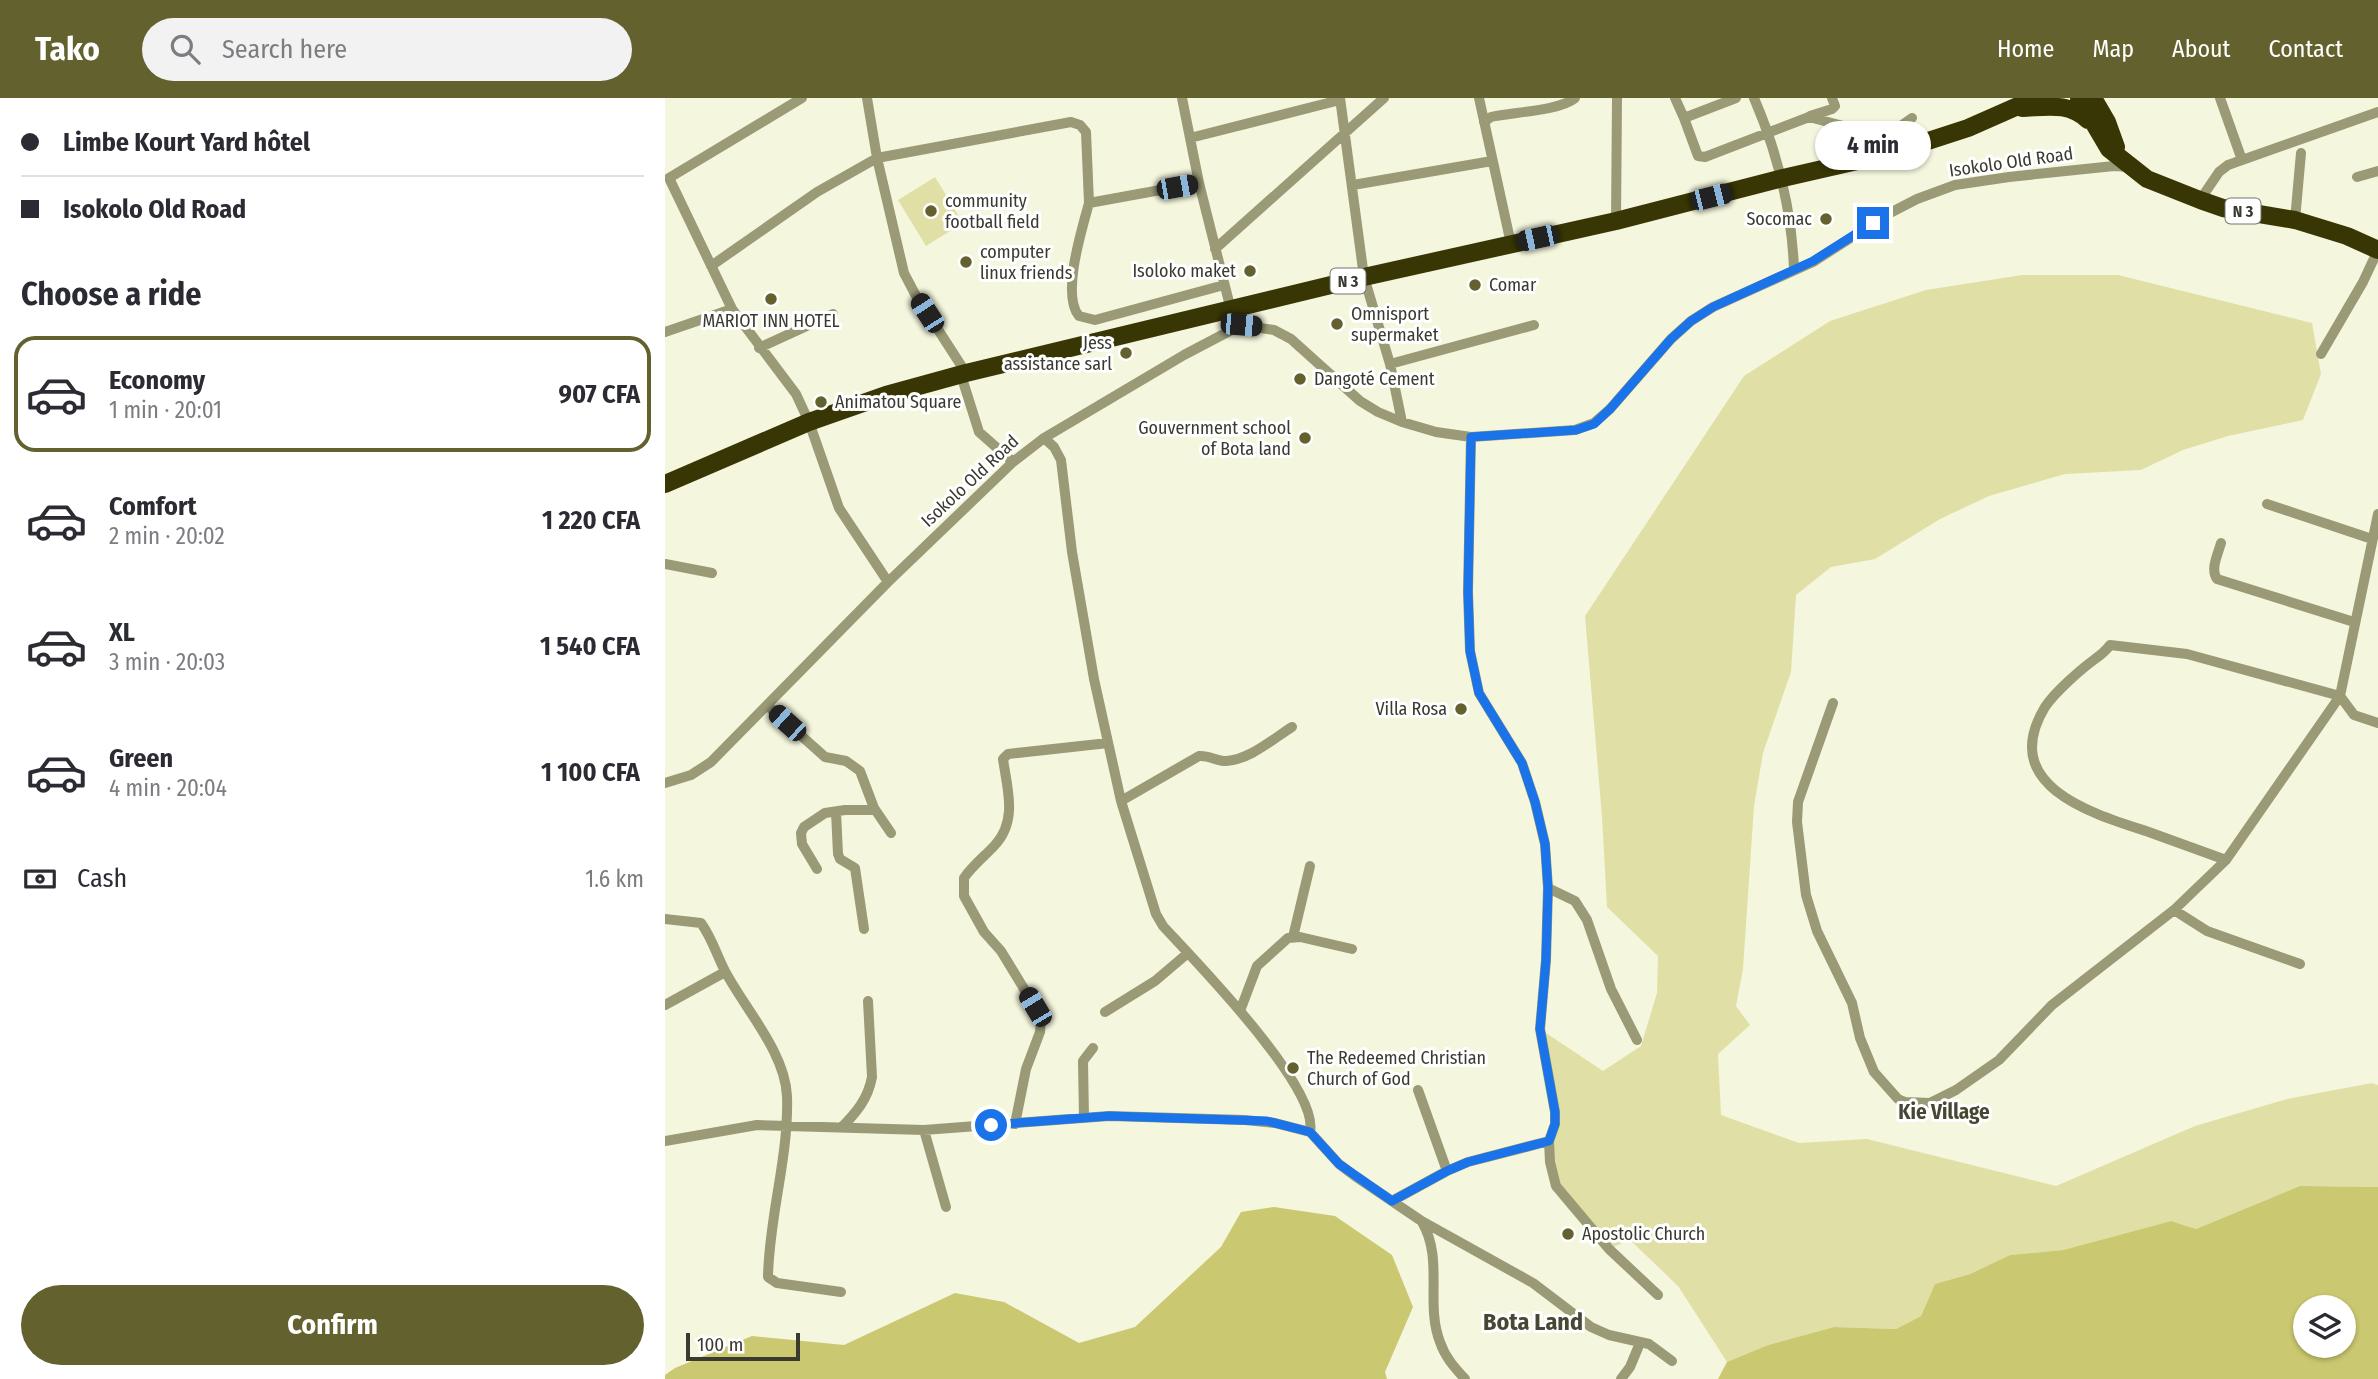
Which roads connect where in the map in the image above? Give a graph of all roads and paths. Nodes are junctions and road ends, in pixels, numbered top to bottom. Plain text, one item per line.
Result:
1 (802, 98) edge
2 (867, 98) edge
3 (1182, 98) edge
4 (1384, 98) edge
5 (1479, 98) edge
6 (1575, 98) edge
7 (1617, 98) edge
8 (1675, 98) edge
9 (1736, 98) edge
10 (1754, 98) edge
11 (1832, 98) edge
12 (2036, 98) edge
13 (2079, 98) edge
14 (2093, 98) edge
15 (2106, 98) edge
16 (2220, 98) edge
17 (1340, 99) edge
18 (2015, 108) junction
19 (2378, 112) edge
20 (1809, 117) junction
21 (1684, 118) junction
22 (1912, 118) dead end
23 (1484, 122) junction
24 (2101, 124) junction
25 (1768, 131) junction
26 (1346, 132) junction
27 (1190, 138) junction
28 (1887, 146) junction
29 (2301, 153) dead end
30 (877, 158) junction
31 (2242, 160) junction
32 (1492, 161) junction
33 (2130, 167) junction
34 (2378, 170) edge
35 (2357, 177) dead end
36 (1783, 178) junction
37 (667, 179) edge
38 (1199, 183) junction
39 (1353, 185) junction
40 (2200, 200) junction
41 (1089, 203) junction
42 (2295, 220) junction
43 (1616, 221) junction
44 (1511, 244) junction
45 (1216, 249) junction
46 (2378, 250) edge
47 (711, 266) junction
48 (1794, 270) junction
49 (1364, 277) junction
50 (1224, 285) junction
51 (732, 309) junction
52 (833, 314) dead end
53 (1238, 314) junction
54 (1534, 325) dead end
55 (665, 332) edge
56 (759, 348) junction
57 (2322, 354) dead end
58 (1390, 363) junction
59 (964, 374) junction
60 (809, 422) junction
61 (1402, 422) junction
62 (1471, 437) junction
63 (1044, 438) junction
64 (1013, 462) junction
65 (665, 484) edge
66 (2267, 504) dead end
67 (2378, 514) edge
68 (2372, 540) junction
69 (2221, 543) dead end
70 (665, 564) edge
71 (712, 573) dead end
72 (888, 583) junction
73 (2354, 622) junction
74 (2340, 696) junction
75 (1833, 704) dead end
76 (768, 706) junction
77 (2378, 723) edge
78 (1292, 727) dead end
79 (1108, 743) junction
80 (665, 783) edge
81 (1121, 801) junction
82 (875, 810) junction
83 (835, 811) junction
84 (891, 833) dead end
85 (2226, 860) junction
86 (1310, 866) dead end
87 (817, 869) dead end
88 (1548, 888) junction
89 (2174, 910) junction
90 (665, 919) edge
91 (864, 929) dead end
92 (1293, 937) junction
93 (1352, 949) dead end
94 (1188, 953) junction
95 (2299, 964) dead end
96 (725, 972) junction
97 (868, 1001) dead end
98 (665, 1005) edge
99 (1105, 1012) dead end
100 (1240, 1012) junction
101 (1637, 1040) dead end
102 (1093, 1048) dead end
103 (1418, 1090) dead end
104 (1084, 1118) junction
105 (1016, 1124) junction
106 (787, 1125) junction
107 (841, 1128) junction
108 (924, 1130) junction
109 (1310, 1132) junction
110 (665, 1141) edge
111 (1549, 1141) junction
112 (1447, 1171) junction
113 (1392, 1201) junction
114 (946, 1207) dead end
115 (1420, 1220) junction
116 (841, 1292) dead end
117 (1658, 1296) dead end
118 (1640, 1343) junction
119 (1672, 1362) dead end
120 (1465, 1379) edge
121 (1621, 1379) edge

1 - 37 street
2 - 30 street
3 - 27 street
4 - 26 street
5 - 23 street
6 - 23 street
7 - 43 street
8 - 21 street
9 - 21 street
10 - 25 street
11 - 20 street
12 - 18 highway, N 3
13 - 24 highway, N 3
14 - 24 highway, N 3
15 - 24 highway
16 - 31 street
17 - 26 street
17 - 27 street
18 - 24 highway
18 - 28 highway, N 3
19 - 31 street
20 - 25 street
20 - 28 street
21 - 25 street
22 - 28 street
23 - 32 street
24 - 33 highway, N 3
25 - 36 street
26 - 39 street
26 - 45 street
27 - 38 street
28 - 36 highway, N 3
29 - 42 street
30 - 41 street
30 - 47 street
30 - 59 street
31 - 40 street
32 - 39 street
32 - 44 street
33 - 40 highway, N 3
33 - 48 street, Isokolo Old Road
34 - 35 street
36 - 43 highway, N 3
36 - 48 street
37 - 47 street
38 - 41 street
38 - 45 street
39 - 49 street
40 - 42 highway, N 3
41 - 50 street
42 - 46 highway, N 3
43 - 44 highway, N 3
44 - 49 highway, N 3
45 - 50 street
46 - 57 street
47 - 51 street
48 - 62 street, Isokolo Old Road
49 - 53 highway, N 3
49 - 58 street
50 - 53 street
51 - 55 street
51 - 56 street
52 - 56 street
53 - 59 highway, N 3
53 - 61 street, Isokolo Old Road
53 - 63 street, Isokolo Old Road
54 - 58 street
56 - 60 street
58 - 61 street
59 - 60 highway, N 3
59 - 64 street
60 - 65 highway, N 3
60 - 72 street
61 - 62 street, Isokolo Old Road
62 - 88 street
63 - 64 street, Isokolo Old Road
63 - 79 street
64 - 72 street, Isokolo Old Road
66 - 68 street
67 - 68 street
68 - 73 street
69 - 73 street
70 - 71 street
72 - 76 street, Isokolo Old Road
73 - 74 street
74 - 77 street
74 - 85 street
74 - 85 street
75 - 89 street
76 - 80 street, Isokolo Old Road
76 - 82 street
78 - 81 street
79 - 81 street
79 - 105 street
81 - 94 street
82 - 83 street
82 - 84 street
83 - 87 street
83 - 91 street
85 - 89 street
86 - 92 street
88 - 101 street
88 - 111 street
89 - 95 street
90 - 96 street
92 - 93 street
92 - 100 street
94 - 99 street
94 - 100 street
96 - 98 street
96 - 106 street
97 - 107 street
100 - 109 street
102 - 104 street
103 - 112 street
104 - 105 street
104 - 109 street
105 - 108 street
106 - 107 street
106 - 110 street
106 - 116 street
107 - 108 street
108 - 114 street
109 - 113 street
111 - 112 street
111 - 117 street
112 - 113 street
113 - 115 street
115 - 118 street
115 - 120 street
118 - 119 street
118 - 121 street

